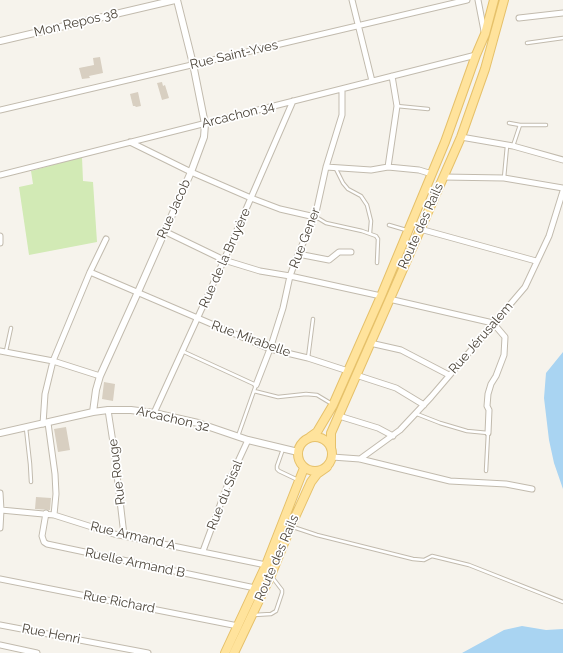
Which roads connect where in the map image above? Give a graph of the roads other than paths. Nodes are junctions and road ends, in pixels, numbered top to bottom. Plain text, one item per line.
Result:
1 (176, 0) edge
2 (352, 0) edge
3 (467, 0) edge
4 (478, 0) edge
5 (494, 0) edge
6 (504, 0) edge
7 (563, 13) edge
8 (519, 18) dead end
9 (358, 26) junction
10 (485, 34) junction
11 (563, 38) edge
12 (0, 41) edge
13 (527, 43) dead end
14 (476, 56) junction
15 (192, 64) junction
16 (392, 76) junction
17 (372, 81) junction
18 (342, 89) junction
19 (293, 101) junction
20 (397, 106) junction
21 (428, 108) dead end
22 (0, 110) edge
23 (509, 123) dead end
24 (205, 124) junction
25 (520, 125) junction
26 (546, 126) dead end
27 (461, 137) junction
28 (130, 142) junction
29 (507, 145) junction
30 (513, 146) junction
31 (563, 160) edge
32 (326, 167) junction
33 (388, 167) junction
34 (335, 168) junction
35 (191, 172) junction
36 (432, 174) junction
37 (0, 175) edge
38 (443, 177) junction
39 (504, 178) junction
40 (563, 189) edge
41 (251, 198) junction
42 (315, 217) junction
43 (389, 225) dead end
44 (420, 229) junction
45 (408, 230) junction
46 (164, 232) junction
47 (370, 233) junction
48 (0, 236) edge
49 (106, 239) dead end
50 (0, 243) edge
51 (351, 252) dead end
52 (298, 254) junction
53 (224, 260) junction
54 (536, 261) junction
55 (376, 263) dead end
56 (90, 272) junction
57 (290, 276) junction
58 (138, 292) junction
59 (385, 298) junction
60 (197, 318) junction
61 (313, 319) dead end
62 (494, 323) junction
63 (11, 328) dead end
64 (370, 343) junction
65 (270, 349) junction
66 (182, 351) junction
67 (3, 352) edge
68 (308, 358) junction
69 (53, 361) junction
70 (352, 373) junction
71 (449, 375) junction
72 (100, 376) junction
73 (256, 385) junction
74 (254, 391) junction
75 (333, 405) junction
76 (424, 405) junction
77 (108, 410) junction
78 (93, 412) junction
79 (154, 413) junction
80 (416, 413) junction
81 (339, 416) junction
82 (45, 423) junction
83 (26, 428) junction
84 (0, 433) edge
85 (488, 433) junction
86 (238, 436) junction
87 (392, 436) junction
88 (310, 437) junction
89 (248, 440) junction
90 (283, 449) junction
91 (298, 452) junction
92 (331, 452) junction
93 (360, 459) junction
94 (327, 467) junction
95 (304, 468) junction
96 (486, 471) dead end
97 (299, 480) junction
98 (31, 482) dead end
99 (532, 489) dead end
100 (0, 493) edge
101 (1, 510) junction
102 (46, 513) junction
103 (54, 515) junction
104 (291, 526) junction
105 (0, 528) edge
106 (124, 535) junction
107 (203, 551) junction
108 (266, 565) junction
109 (271, 575) junction
110 (0, 579) edge
111 (255, 588) junction
112 (563, 602) edge
113 (252, 615) junction
114 (0, 625) edge
115 (238, 626) junction
116 (0, 645) edge
117 (37, 653) edge
118 (148, 653) edge
119 (225, 653) edge
120 (234, 653) edge

1 - 12 street, Mon Repos 38
1 - 15 street, Rue Jacob
2 - 9 street
3 - 9 street, Rue Saint-Yves
4 - 10 street
5 - 10 main road, Route des Rails
6 - 27 main road, Route des Rails
7 - 8 street
9 - 15 street, Rue Saint-Yves
9 - 17 street
10 - 14 main road, Route des Rails
11 - 13 lane
14 - 16 street, Arcachon 34
14 - 36 main road, Route des Rails
15 - 22 street, Rue Saint-Yves
15 - 24 street, Rue Jacob
16 - 17 street, Arcachon 34
16 - 20 street
17 - 18 street, Arcachon 34
18 - 19 street, Arcachon 34
18 - 32 street, Rue Gener
19 - 24 street, Arcachon 34
19 - 41 street, Rue de la Bruyère
20 - 21 lane
20 - 33 street
23 - 25 lane
24 - 28 street, Arcachon 34
24 - 35 street, Rue Jacob
25 - 26 lane
25 - 30 lane
27 - 29 street
27 - 38 main road, Route des Rails
28 - 35 street
28 - 37 street, Arcachon 34
29 - 30 street
29 - 39 lane
30 - 31 street
32 - 34 street
32 - 42 street, Rue Gener
33 - 34 street
33 - 36 street
34 - 47 lane
35 - 41 street
35 - 46 street, Rue Jacob
36 - 45 main road, Route des Rails
38 - 39 street
38 - 44 main road, Route des Rails
39 - 40 street
40 - 54 street, Rue Jérusalem
41 - 42 street
41 - 53 street, Rue de la Bruyère
42 - 47 lane
42 - 52 street, Rue Gener
43 - 45 lane
44 - 54 street
44 - 59 main road, Route des Rails
45 - 59 main road, Route des Rails
46 - 53 street
46 - 58 street, Rue Jacob
47 - 55 lane
48 - 50 street
49 - 56 street
51 - 52 street
52 - 57 street, Rue Gener
53 - 57 street
53 - 60 street, Rue de la Bruyère
54 - 62 street, Rue Jérusalem
56 - 58 street, Rue Mirabelle
56 - 69 street
57 - 59 street
57 - 65 street, Rue Gener
58 - 60 street, Rue Mirabelle
58 - 72 street, Rue Jacob
59 - 62 street
59 - 64 main road, Route des Rails
59 - 70 main road, Route des Rails
60 - 65 street, Rue Mirabelle
60 - 66 street, Rue de la Bruyère
61 - 68 lane
62 - 71 street, Rue Jérusalem
62 - 85 street
63 - 67 lane
64 - 70 main road, Route des Rails
64 - 71 street
65 - 68 street, Rue Mirabelle
65 - 73 street, Rue Gener
66 - 73 lane
66 - 79 street, Rue de la Bruyère
67 - 69 street
68 - 70 street, Rue Mirabelle
69 - 72 street
69 - 82 street
70 - 75 main road, Route des Rails
70 - 76 street, Rue Mirabelle
70 - 81 main road, Route des Rails
71 - 76 street, Rue Jérusalem
72 - 78 street, Rue Jacob
73 - 74 lane, Rue Gener
74 - 75 lane
74 - 86 lane, Rue Gener
75 - 88 main road, Route des Rails
76 - 80 street, Rue Jérusalem
77 - 78 street, Arcachon 32
77 - 79 street, Arcachon 32
77 - 106 street, Rue Rouge
78 - 82 street, Arcachon 32
79 - 86 street, Arcachon 32
80 - 85 lane
80 - 87 street, Rue Jérusalem
81 - 87 street
81 - 92 main road, Route des Rails
82 - 83 street, Arcachon 32
82 - 103 street
83 - 84 street, Arcachon 32
83 - 98 lane
85 - 96 lane
86 - 89 street, Arcachon 32
87 - 93 street, Rue Jérusalem
88 - 91 main road
88 - 92 main road
89 - 90 street, Arcachon 32
89 - 107 street, Rue du Sisal
90 - 91 street, Arcachon 32
90 - 97 lane
91 - 95 main road
92 - 93 street
92 - 94 main road
93 - 99 street
94 - 95 main road
94 - 104 main road, Route des Rails
95 - 97 main road, Route des Rails
97 - 108 main road, Route des Rails
100 - 101 street
101 - 102 street, Rue Armand A
101 - 105 street
102 - 103 street, Rue Armand A
102 - 111 street, Ruelle Armand B
103 - 106 street, Rue Armand A
104 - 109 main road, Route des Rails
104 - 112 lane
106 - 107 street, Rue Armand A
107 - 108 street, Rue Armand A
108 - 111 main road, Route des Rails
109 - 113 main road, Route des Rails
109 - 113 lane
110 - 115 street, Rue Richard
111 - 115 main road, Route des Rails
113 - 120 main road, Route des Rails
114 - 118 street, Rue Henri
115 - 119 main road, Route des Rails
116 - 117 street

